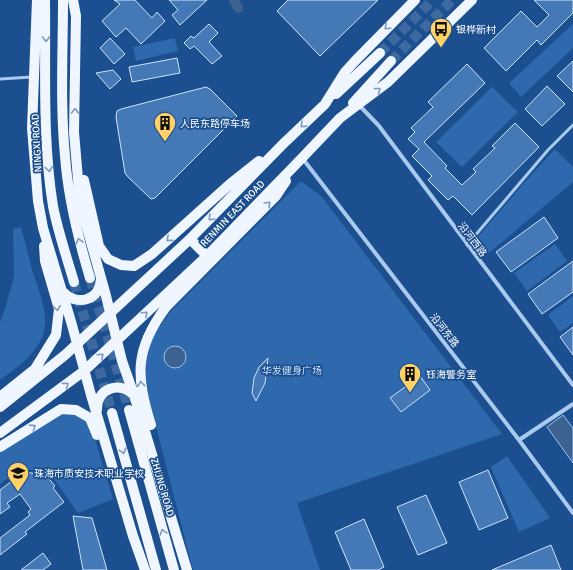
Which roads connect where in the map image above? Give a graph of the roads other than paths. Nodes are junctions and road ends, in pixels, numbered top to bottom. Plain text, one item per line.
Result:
1 (37, 0) edge
2 (45, 0) edge
3 (63, 0) edge
4 (73, 0) edge
5 (415, 0) edge
6 (472, 0) edge
7 (380, 53) tunnel mouth
8 (391, 61) tunnel mouth
9 (34, 77) junction
10 (0, 79) edge
11 (325, 104) junction
12 (358, 105) junction
13 (340, 118) junction
14 (573, 125) edge
15 (74, 132) junction
16 (285, 142) junction
17 (300, 160) junction
18 (43, 228) junction
19 (190, 239) junction
20 (467, 245) junction
21 (207, 256) junction
22 (100, 277) junction
23 (90, 278) tunnel mouth
24 (74, 282) tunnel mouth
25 (61, 289) junction
26 (110, 314) junction
27 (117, 341) junction
28 (78, 343) junction
29 (84, 371) junction
30 (573, 385) edge
31 (134, 395) junction
32 (0, 396) edge
33 (573, 404) edge
34 (0, 407) edge
35 (128, 410) tunnel mouth
36 (112, 414) tunnel mouth
37 (98, 416) junction
38 (0, 433) edge
39 (519, 440) junction
40 (0, 447) edge
41 (573, 513) edge
42 (176, 530) junction
43 (145, 570) edge
44 (156, 570) edge
45 (174, 570) edge
46 (187, 570) edge

1 - 9 main road
2 -> 24 main road, NINGXI ROAD
23 -> 3 main road
15 -> 4 main road
5 -> 11 main road, RENMIN EAST ROAD
12 -> 6 main road, RENMIN EAST ROAD
7 - 11 main road
8 - 13 main road
9 - 10 lane
9 - 18 main road
11 -> 16 main road, RENMIN EAST ROAD
12 - 13 main road, RENMIN EAST ROAD
12 - 20 street, 沿河西路
13 - 17 main road, RENMIN EAST ROAD
14 - 20 lane
16 -> 15 main road
15 - 22 main road
16 -> 19 main road, RENMIN EAST ROAD
17 - 21 main road, RENMIN EAST ROAD
17 - 39 street, 沿河东路
42 -> 17 main road
18 - 25 main road
18 -> 32 main road
19 - 21 main road
19 - 26 main road, RENMIN EAST ROAD
20 - 30 street, 沿河西路
27 -> 21 main road, RENMIN EAST ROAD
22 - 25 main road
22 - 26 main road
25 - 28 main road
26 - 27 main road
26 - 28 main road, RENMIN EAST ROAD
29 -> 27 main road, RENMIN EAST ROAD
27 - 31 main road
28 - 29 main road
28 - 34 main road, RENMIN EAST ROAD
29 - 37 main road
38 -> 29 main road, RENMIN EAST ROAD
31 - 37 main road
31 - 42 main road
33 - 39 street
45 -> 35 main road, ZHIJNG ROAD
36 -> 44 main road
37 - 43 main road
39 - 41 street, 沿河东路
40 -> 43 main road
42 - 46 main road

